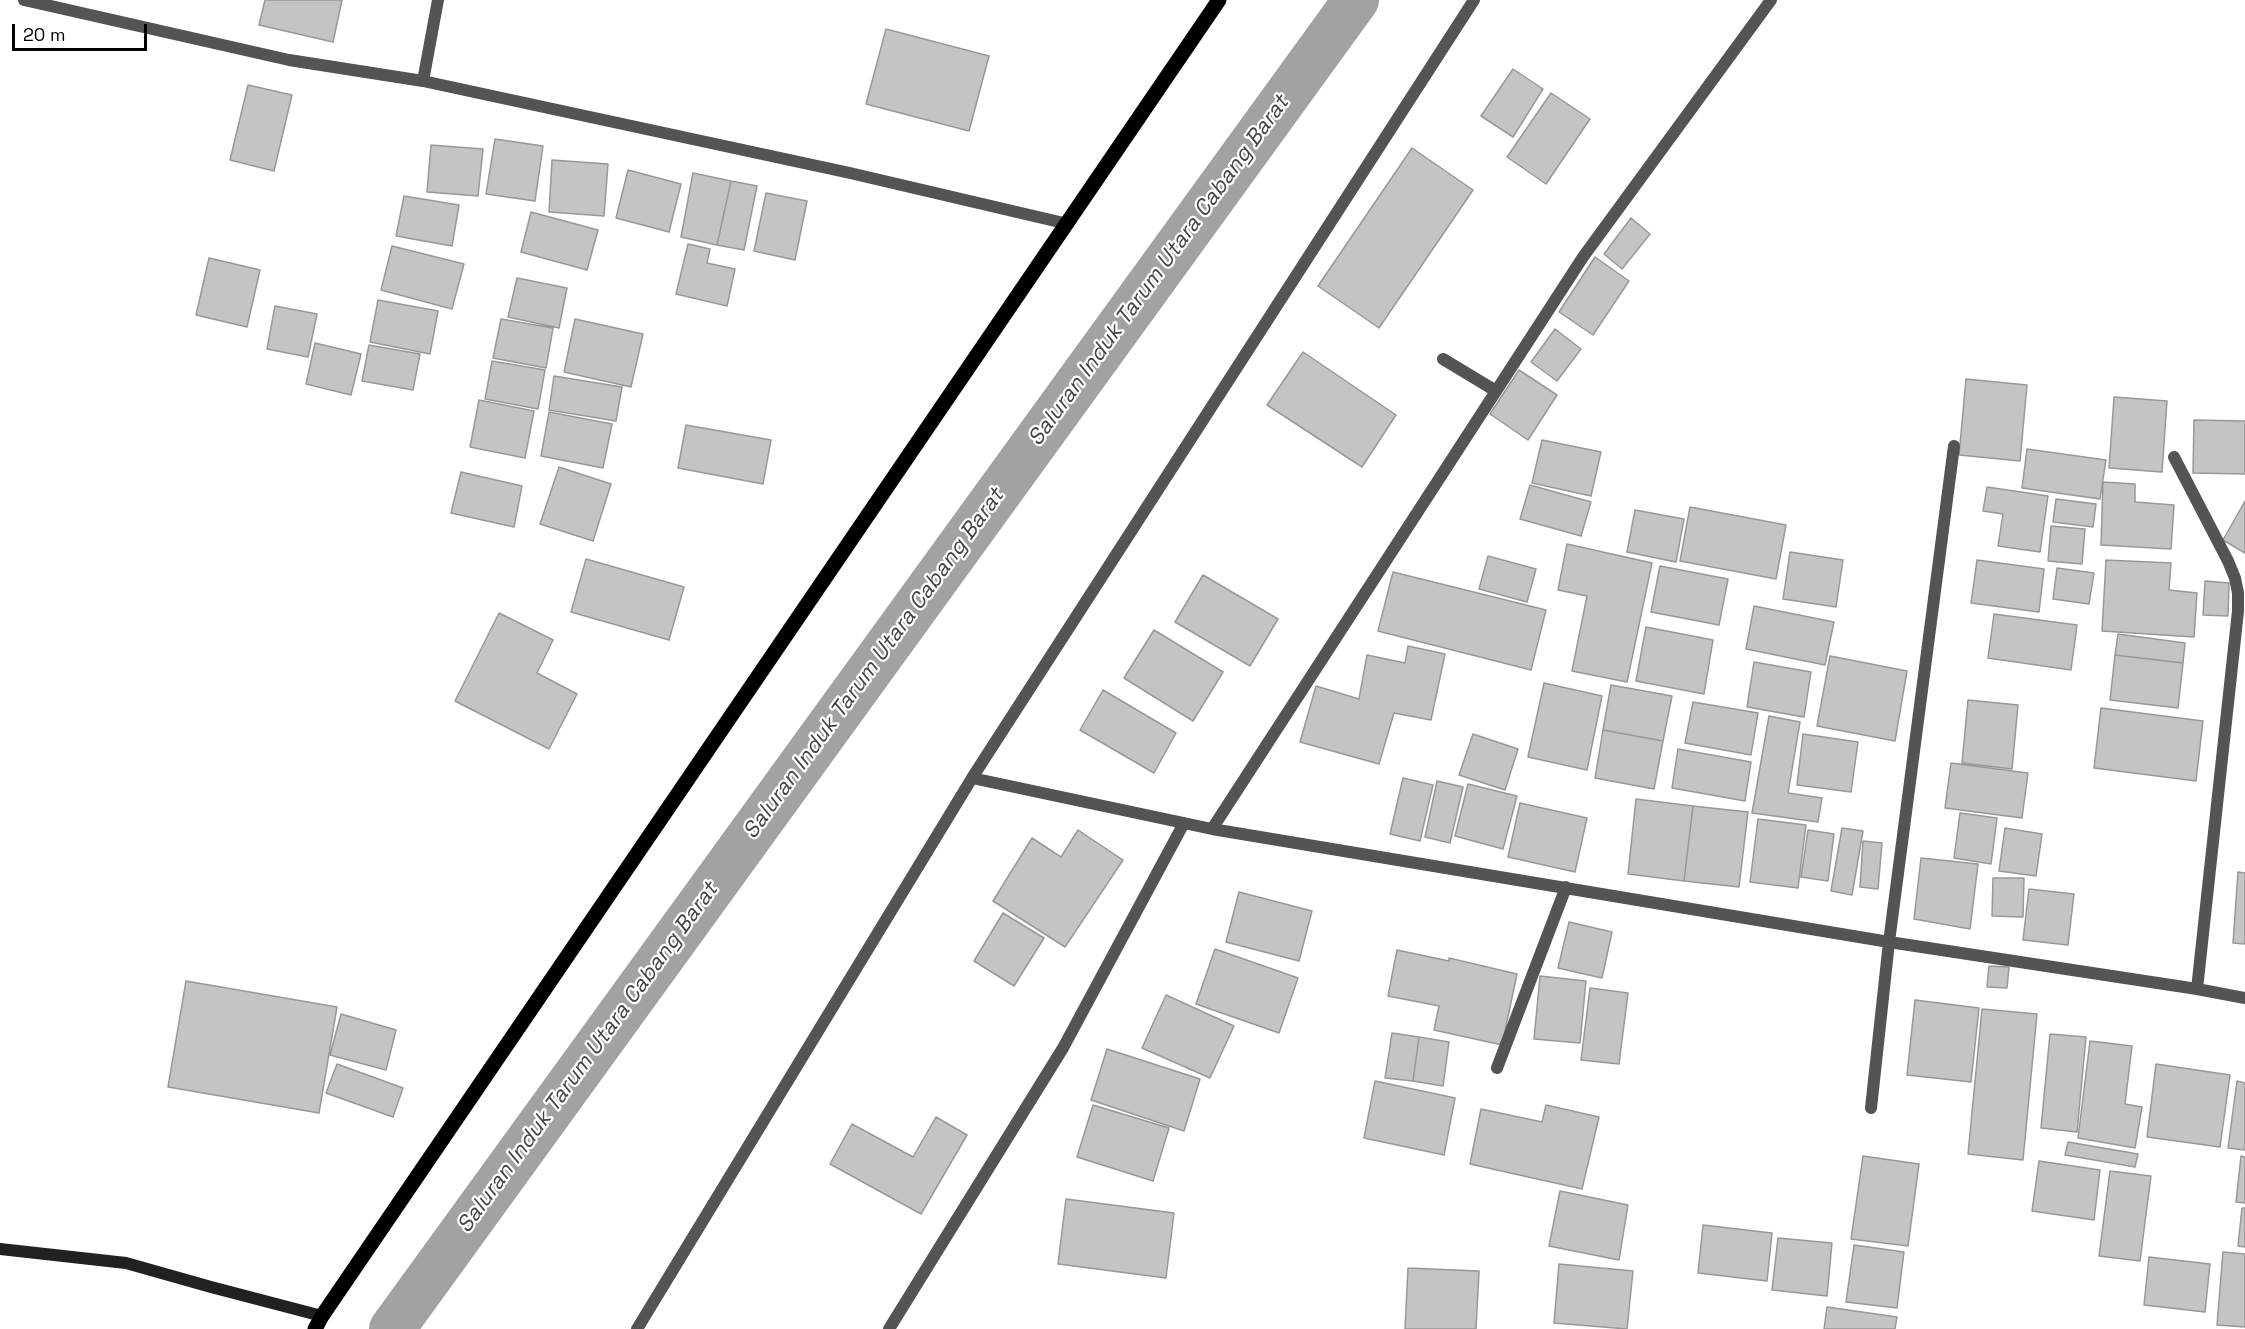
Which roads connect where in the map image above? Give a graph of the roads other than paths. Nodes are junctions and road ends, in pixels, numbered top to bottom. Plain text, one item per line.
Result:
1 (24, 0) edge
2 (438, 0) edge
3 (1219, 0) edge
4 (1474, 0) edge
5 (1771, 0) edge
6 (423, 81) junction
7 (1068, 224) junction
8 (1443, 359) dead end
9 (1492, 388) junction
10 (1953, 446) dead end
11 (2174, 458) dead end
12 (972, 778) junction
13 (1184, 823) junction
14 (1212, 829) junction
15 (1566, 887) junction
16 (1889, 942) junction
17 (2197, 989) junction
18 (2245, 998) edge
19 (1497, 1068) dead end
20 (1871, 1108) dead end
21 (0, 1249) edge
22 (318, 1322) edge
23 (637, 1329) edge
24 (890, 1329) edge

1 - 6 street
2 - 6 street
3 - 7 main road
4 - 12 street
5 - 9 street
6 - 7 street
7 - 22 main road
8 - 9 street
9 - 14 street
10 - 16 street
11 - 17 street
12 - 13 street
12 - 23 street
13 - 14 street
13 - 24 street
14 - 15 street
15 - 16 street
15 - 19 street
16 - 17 street
16 - 20 street
17 - 18 street
21 - 22 street

